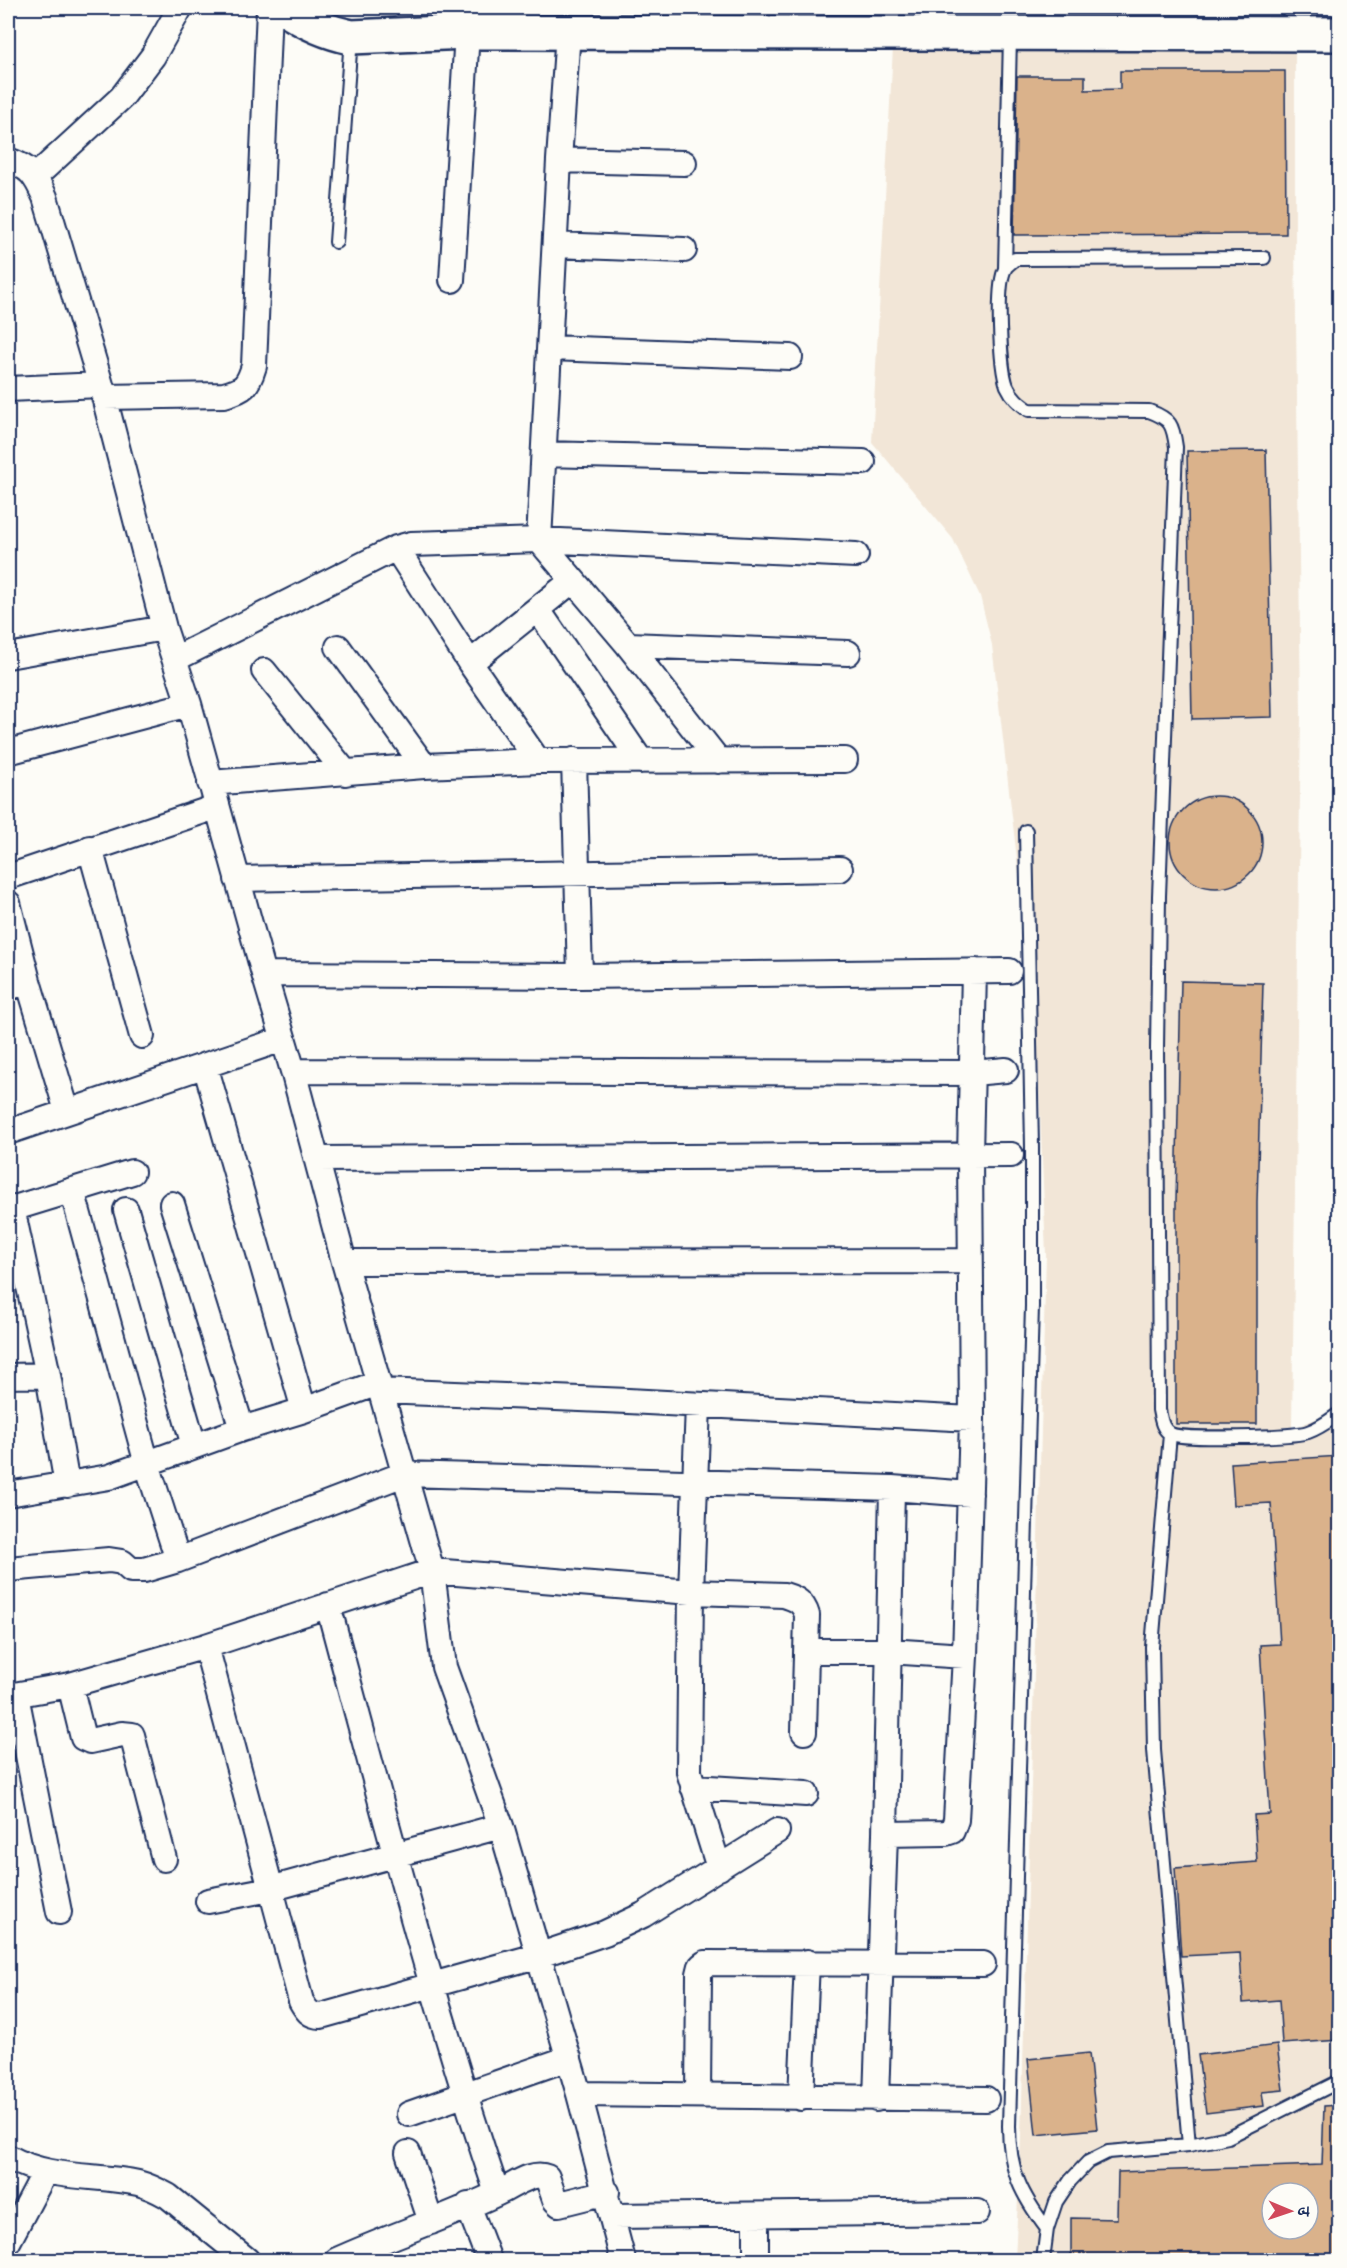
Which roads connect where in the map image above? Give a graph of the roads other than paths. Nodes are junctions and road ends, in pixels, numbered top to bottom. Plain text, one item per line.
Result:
1 (180, 8) edge
2 (269, 8) edge
3 (284, 8) edge
4 (467, 32) junction
5 (568, 32) junction
6 (1010, 34) junction
7 (1340, 34) edge
8 (351, 37) junction
9 (8, 160) edge
10 (559, 160) junction
11 (684, 163) dead end
12 (36, 176) junction
13 (336, 242) dead end
14 (555, 245) junction
15 (684, 250) dead end
16 (1264, 258) dead end
17 (1005, 269) junction
18 (452, 280) dead end
19 (550, 348) junction
20 (790, 357) dead end
21 (8, 389) edge
22 (102, 391) junction
23 (544, 454) junction
24 (863, 462) dead end
25 (539, 540) junction
26 (396, 548) junction
27 (856, 555) dead end
28 (572, 581) junction
29 (538, 610) junction
30 (164, 628) junction
31 (628, 645) junction
32 (338, 647) dead end
33 (848, 653) dead end
34 (8, 656) edge
35 (175, 659) junction
36 (470, 663) junction
37 (264, 671) dead end
38 (189, 704) junction
39 (8, 752) edge
40 (574, 760) junction
41 (844, 760) dead end
42 (641, 761) junction
43 (719, 761) junction
44 (538, 762) junction
45 (424, 766) junction
46 (346, 773) junction
47 (210, 783) junction
48 (216, 807) junction
49 (1026, 831) dead end
50 (90, 848) junction
51 (840, 869) dead end
52 (577, 874) junction
53 (8, 877) edge
54 (237, 879) junction
55 (8, 903) edge
56 (974, 971) junction
57 (1009, 971) dead end
58 (264, 974) junction
59 (579, 976) junction
60 (18, 985) edge
61 (142, 1036) dead end
62 (283, 1039) junction
63 (205, 1065) junction
64 (1006, 1070) dead end
65 (293, 1071) junction
66 (973, 1073) junction
67 (67, 1111) junction
68 (8, 1131) edge
69 (1011, 1155) dead end
70 (970, 1156) junction
71 (318, 1159) junction
72 (132, 1172) dead end
73 (72, 1190) junction
74 (172, 1204) dead end
75 (10, 1209) edge
76 (126, 1210) dead end
77 (970, 1261) junction
78 (344, 1262) junction
79 (48, 1375) junction
80 (8, 1376) edge
81 (380, 1387) junction
82 (698, 1405) junction
83 (304, 1410) junction
84 (1340, 1413) edge
85 (972, 1419) junction
86 (242, 1429) junction
87 (1170, 1434) junction
88 (194, 1446) junction
89 (147, 1464) junction
90 (404, 1474) junction
91 (695, 1482) junction
92 (67, 1485) junction
93 (892, 1488) junction
94 (8, 1494) edge
95 (970, 1494) junction
96 (178, 1560) junction
97 (8, 1569) edge
98 (432, 1571) junction
99 (691, 1592) junction
100 (328, 1605) junction
101 (206, 1646) junction
102 (807, 1651) junction
103 (888, 1651) junction
104 (965, 1656) junction
105 (70, 1686) junction
106 (12, 1695) edge
107 (804, 1732) dead end
108 (693, 1787) junction
109 (806, 1794) dead end
110 (501, 1826) junction
111 (777, 1831) dead end
112 (885, 1834) junction
113 (395, 1855) junction
114 (164, 1859) dead end
115 (719, 1868) junction
116 (270, 1889) junction
117 (208, 1901) dead end
118 (58, 1912) dead end
119 (540, 1955) junction
120 (807, 1962) junction
121 (882, 1962) junction
122 (983, 1964) dead end
123 (432, 1985) junction
124 (569, 2058) junction
125 (1340, 2081) edge
126 (464, 2093) junction
127 (579, 2094) junction
128 (698, 2095) junction
129 (801, 2098) junction
130 (876, 2099) junction
131 (986, 2099) dead end
132 (409, 2114) dead end
133 (1190, 2145) junction
134 (408, 2153) dead end
135 (8, 2157) edge
136 (45, 2172) junction
137 (607, 2192) junction
138 (497, 2193) junction
139 (468, 2205) junction
140 (978, 2212) dead end
141 (756, 2215) junction
142 (612, 2216) junction
143 (431, 2222) junction
144 (1047, 2229) junction
145 (8, 2242) edge
146 (379, 2252) edge
147 (247, 2260) edge
148 (337, 2260) edge
149 (489, 2260) edge
150 (623, 2260) edge
151 (756, 2260) edge
152 (1043, 2260) edge

1 - 12 street
2 - 22 street
3 - 8 street
4 - 5 street
4 - 8 street
4 - 18 street
5 - 6 street
5 - 10 street
6 - 7 street
6 - 17 lane
8 - 13 lane
9 - 12 street
10 - 11 street
10 - 14 street
12 - 22 street
14 - 15 street
14 - 19 street
16 - 17 lane
17 - 87 lane
19 - 20 street
19 - 23 street
21 - 22 street
22 - 30 street
23 - 24 street
23 - 25 street
25 - 26 street
25 - 27 street
25 - 28 street
26 - 35 street
26 - 36 street
28 - 29 street
28 - 31 street
29 - 36 street
29 - 42 street
30 - 34 street
30 - 35 street
31 - 33 street
31 - 43 street
32 - 45 street
35 - 38 street
36 - 44 street
37 - 46 street
38 - 39 street
38 - 47 street
40 - 42 street
40 - 44 street
40 - 52 street
41 - 43 street
42 - 43 street
44 - 45 street
45 - 46 street
46 - 47 street
47 - 48 street
48 - 50 street
48 - 54 street
49 - 144 lane
50 - 53 street
50 - 61 street
51 - 52 street
52 - 54 street
52 - 59 street
54 - 58 street
55 - 60 street
56 - 57 street
56 - 59 street
56 - 66 street
58 - 59 street
58 - 62 street
60 - 67 street
62 - 63 street
62 - 65 street
63 - 67 street
63 - 83 street
64 - 66 street
65 - 66 street
65 - 71 street
66 - 70 street
67 - 68 street
69 - 70 street
70 - 71 street
70 - 77 street
71 - 78 street
72 - 73 street
73 - 75 street
73 - 89 street
74 - 86 street
75 - 79 street
76 - 88 street
77 - 78 street
77 - 85 street
78 - 81 street
79 - 80 street
79 - 92 street
81 - 82 street
81 - 83 street
81 - 90 street
82 - 85 street
82 - 91 street
83 - 86 street
84 - 87 lane
85 - 95 street
86 - 88 street
87 - 133 lane
88 - 89 street
89 - 92 street
89 - 96 street
90 - 91 street
90 - 96 street
90 - 98 street
91 - 93 street
91 - 99 street
92 - 94 street
93 - 95 street
93 - 103 street
95 - 104 street
96 - 97 street
98 - 99 street
98 - 100 street
98 - 110 street
99 - 102 street
99 - 108 street
100 - 101 street
100 - 113 street
101 - 105 street
101 - 116 street
102 - 103 street
102 - 107 street
103 - 104 street
103 - 112 street
104 - 112 street
105 - 106 street
105 - 114 street
106 - 118 street
108 - 109 street
108 - 115 street
110 - 113 street
110 - 119 street
111 - 115 street
112 - 121 street
113 - 116 street
113 - 123 street
115 - 119 street
116 - 117 street
116 - 123 street
119 - 123 street
119 - 124 street
120 - 121 street
120 - 128 street
120 - 129 street
121 - 122 street
121 - 130 street
123 - 126 street
124 - 126 street
124 - 127 street
125 - 133 lane
126 - 132 street
126 - 138 street
127 - 128 street
127 - 137 street
128 - 129 street
129 - 130 street
130 - 131 street
133 - 144 lane
134 - 143 street
135 - 136 street
136 - 145 street
136 - 147 street
137 - 138 street
137 - 142 street
138 - 139 street
139 - 143 street
139 - 149 street
140 - 141 street
141 - 142 street
141 - 151 street
142 - 150 street
143 - 146 street
144 - 152 lane
146 - 148 street

